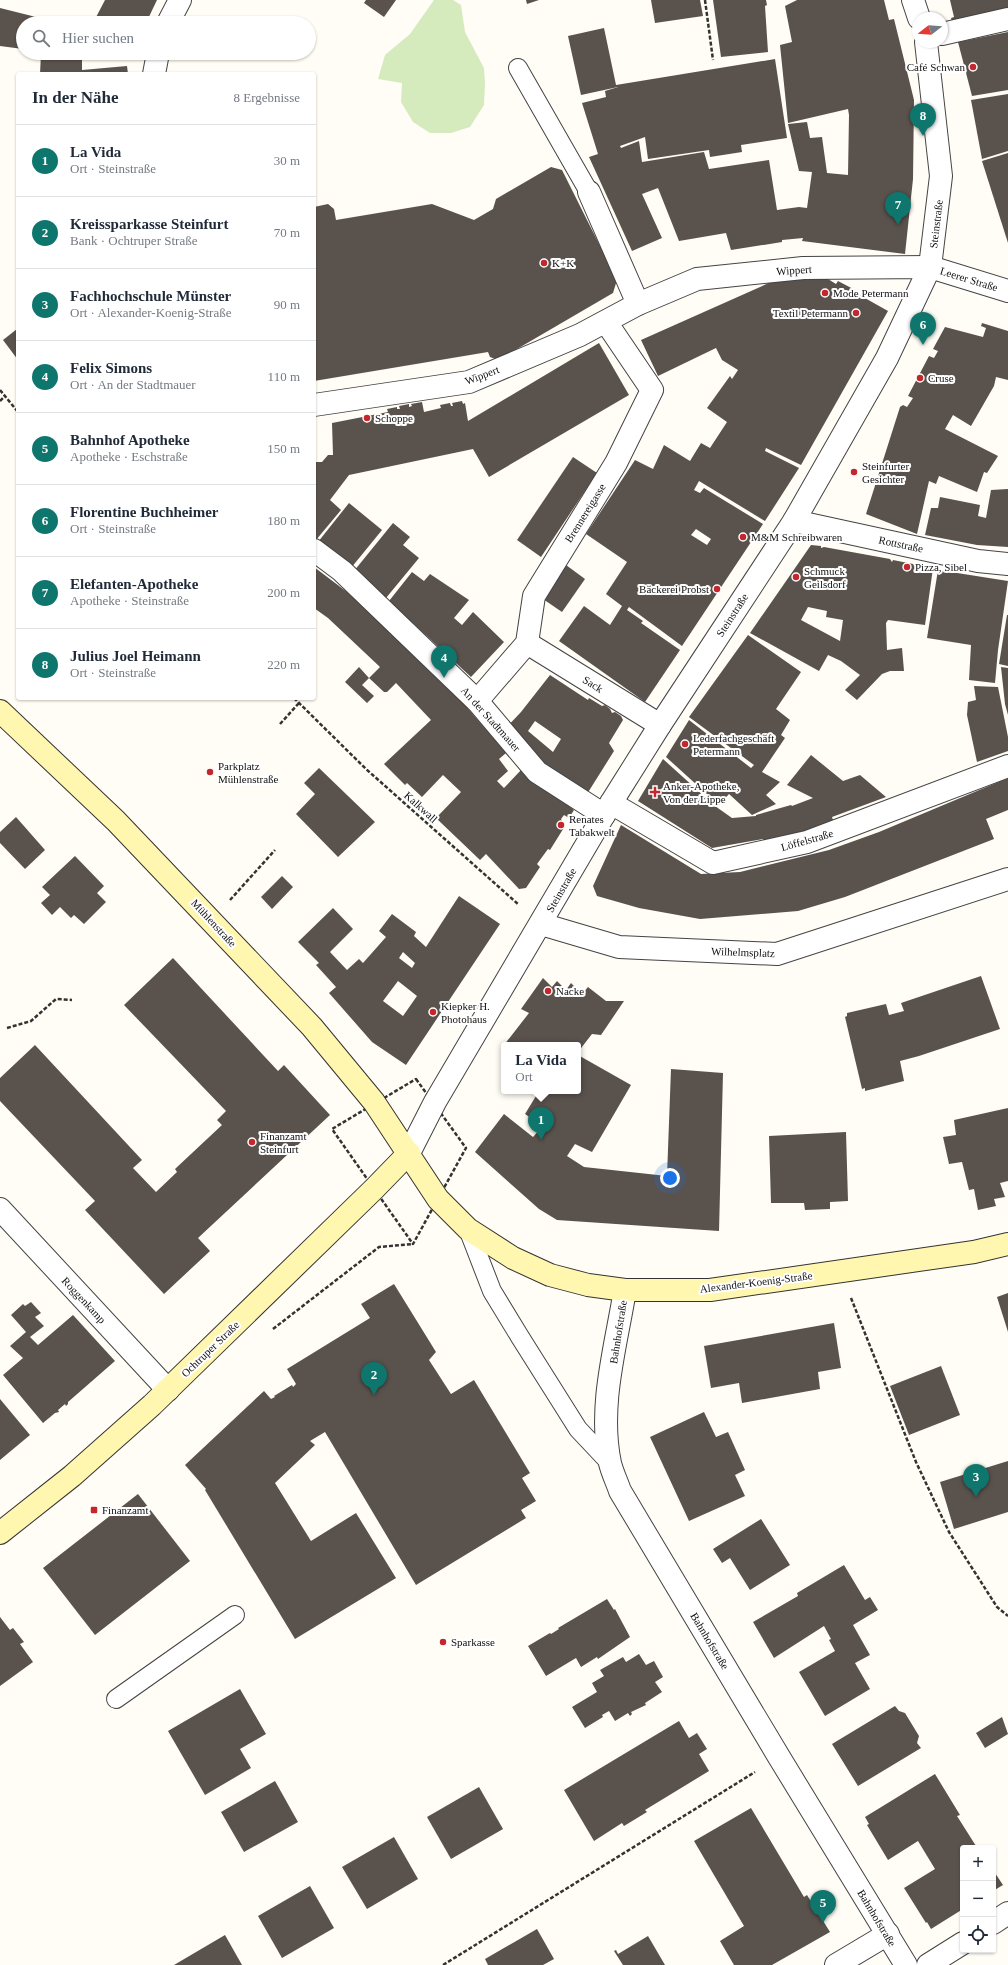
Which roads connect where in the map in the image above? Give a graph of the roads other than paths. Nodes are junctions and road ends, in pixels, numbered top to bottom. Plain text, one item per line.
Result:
1 (180, 0) edge
2 (913, 0) edge
3 (917, 12) edge
4 (172, 16) edge
5 (1008, 19) edge
6 (948, 33) edge
7 (927, 48) edge
8 (157, 60) edge
9 (518, 68) dead end
10 (154, 72) edge
11 (588, 192) joint
12 (930, 267) junction
13 (1008, 291) edge
14 (638, 304) junction
15 (606, 322) junction
16 (316, 405) edge
17 (794, 521) junction
18 (316, 551) edge
19 (1008, 564) edge
20 (526, 643) junction
21 (477, 701) junction
22 (0, 711) edge
23 (660, 725) junction
24 (1008, 766) edge
25 (608, 809) junction
26 (1008, 879) edge
27 (541, 924) junction
28 (409, 1153) junction
29 (0, 1209) edge
30 (468, 1229) junction
31 (1008, 1244) edge
32 (625, 1290) junction
33 (168, 1390) junction
34 (610, 1463) junction
35 (0, 1533) edge
36 (235, 1615) dead end
37 (116, 1699) dead end
38 (1008, 1913) edge
39 (996, 1921) edge
40 (888, 1934) junction
41 (960, 1944) edge
42 (836, 1965) edge
43 (906, 1965) edge
44 (928, 1965) edge

1 - 4 street
2 - 3 street
5 - 6 street
7 - 12 street, Steinstraße
8 - 10 street
9 - 11 lane
11 - 14 street
12 - 13 street, Leerer Straße
12 - 14 street, Wippert
12 - 17 street, Steinstraße
14 - 15 street, Wippert
15 - 16 street, Wippert
15 - 20 street, Brennereigasse
17 - 19 street, Rottstraße
17 - 23 street, Steinstraße
18 - 21 street, An der Stadtmauer
20 - 21 street
20 - 23 street, Sack
21 - 25 street, An der Stadtmauer
22 - 28 main road, Mühlenstraße
23 - 25 street, Steinstraße
24 - 25 street, Löffelstraße
25 - 27 street, Steinstraße
26 - 27 street, Wilhelmsplatz
27 - 28 street, Steinstraße
28 - 30 main road, Alexander-Koenig-Straße
28 - 33 main road, Ochtruper Straße
29 - 33 street, Roggenkamp
30 - 32 main road, Alexander-Koenig-Straße
30 - 34 lane
31 - 32 main road, Alexander-Koenig-Straße
32 - 34 street, Bahnhofstraße
33 - 35 main road, Ochtruper Straße
34 - 40 street, Bahnhofstraße
36 - 37 lane
38 - 39 street
40 - 42 street
40 - 43 street, Bahnhofstraße
41 - 44 street

